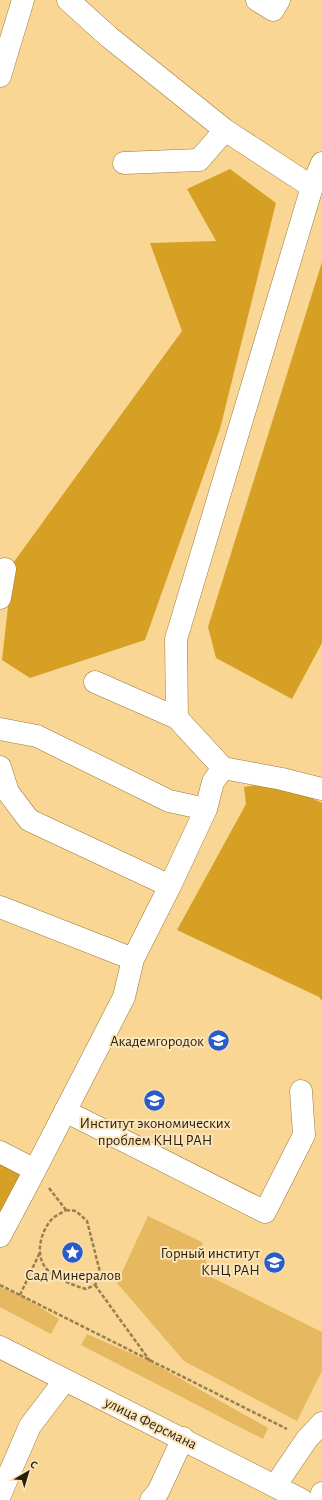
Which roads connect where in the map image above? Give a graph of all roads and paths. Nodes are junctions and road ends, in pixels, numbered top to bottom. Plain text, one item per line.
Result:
1 (23, 0) edge
2 (68, 0) edge
3 (257, 0) edge
4 (279, 0) edge
5 (0, 76) edge
6 (225, 130) junction
7 (124, 163) dead end
8 (322, 163) edge
9 (312, 187) junction
10 (5, 569) dead end
11 (0, 598) edge
12 (96, 682) dead end
13 (177, 718) junction
14 (0, 729) edge
15 (0, 767) edge
16 (223, 768) junction
17 (322, 789) edge
18 (206, 809) junction
19 (170, 886) junction
20 (0, 907) edge
21 (133, 959) junction
22 (301, 1091) dead end
23 (65, 1111) junction
24 (0, 1152) edge
25 (35, 1170) junction
26 (0, 1236) edge
27 (40, 1252) junction
28 (0, 1285) edge
29 (95, 1285) junction
30 (20, 1295) junction
31 (0, 1347) edge
32 (151, 1362) junction
33 (65, 1380) junction
34 (322, 1423) edge
35 (183, 1438) junction
36 (307, 1439) junction
37 (274, 1486) junction
38 (322, 1493) edge
39 (0, 1495) edge
40 (151, 1500) edge
41 (302, 1500) edge
42 (320, 1500) edge

1 - 5 street
2 - 6 street
3 - 4 street
6 - 7 street
6 - 9 street
8 - 9 street
9 - 13 street
10 - 11 street
12 - 13 street
13 - 16 street
14 - 18 street
15 - 19 street
16 - 17 street
16 - 18 street
18 - 19 street
19 - 21 street
20 - 21 street
21 - 23 street
22 - 23 street
23 - 25 street
24 - 25 street
25 - 26 street
27 - 29 path
27 - 29 path
27 - 30 path
28 - 30 path
29 - 32 path
30 - 32 path
31 - 33 street, улица Ферсмана
32 - 36 path
33 - 35 street, улица Ферсмана
33 - 39 street
34 - 36 street
35 - 37 street, улица Ферсмана
35 - 40 street
36 - 37 street
37 - 41 street, улица Ферсмана
38 - 42 street

